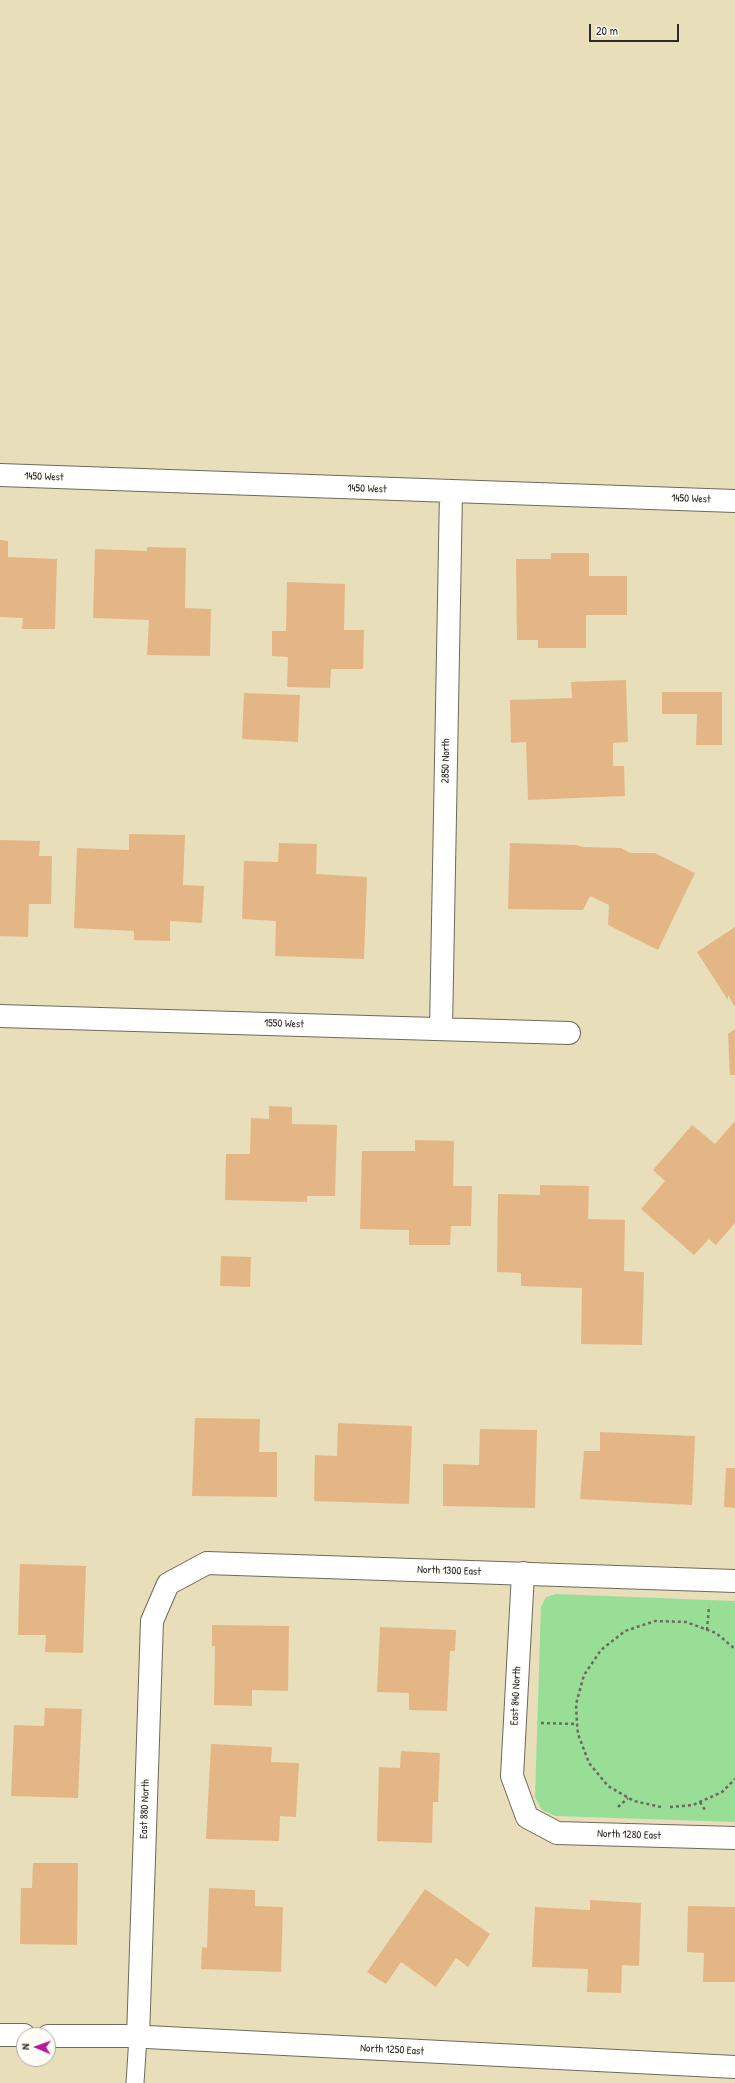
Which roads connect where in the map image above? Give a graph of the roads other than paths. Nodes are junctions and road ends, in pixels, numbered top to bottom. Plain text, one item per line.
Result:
1 (0, 475) edge
2 (451, 492) junction
3 (735, 501) edge
4 (0, 1016) edge
5 (441, 1029) junction
6 (568, 1033) dead end
7 (523, 1573) junction
8 (735, 1581) edge
9 (168, 1584) joint
10 (527, 1817) joint
11 (735, 1838) edge
12 (0, 2035) edge
13 (16, 2035) edge
14 (56, 2036) edge
15 (138, 2037) junction
16 (735, 2067) edge
17 (135, 2083) edge

1 - 2 street, 1450 West
2 - 3 street, 1450 West
2 - 5 street, 2850 North
4 - 5 street, 1550 West
5 - 6 street, 1550 West
7 - 8 street, North 1300 East
7 - 9 street, North 1300 East
7 - 10 street, East 840 North
9 - 15 street, East 880 North
10 - 11 street, North 1280 East
12 - 13 street
14 - 15 street, North 1250 East
15 - 16 street, North 1250 East
15 - 17 lane

